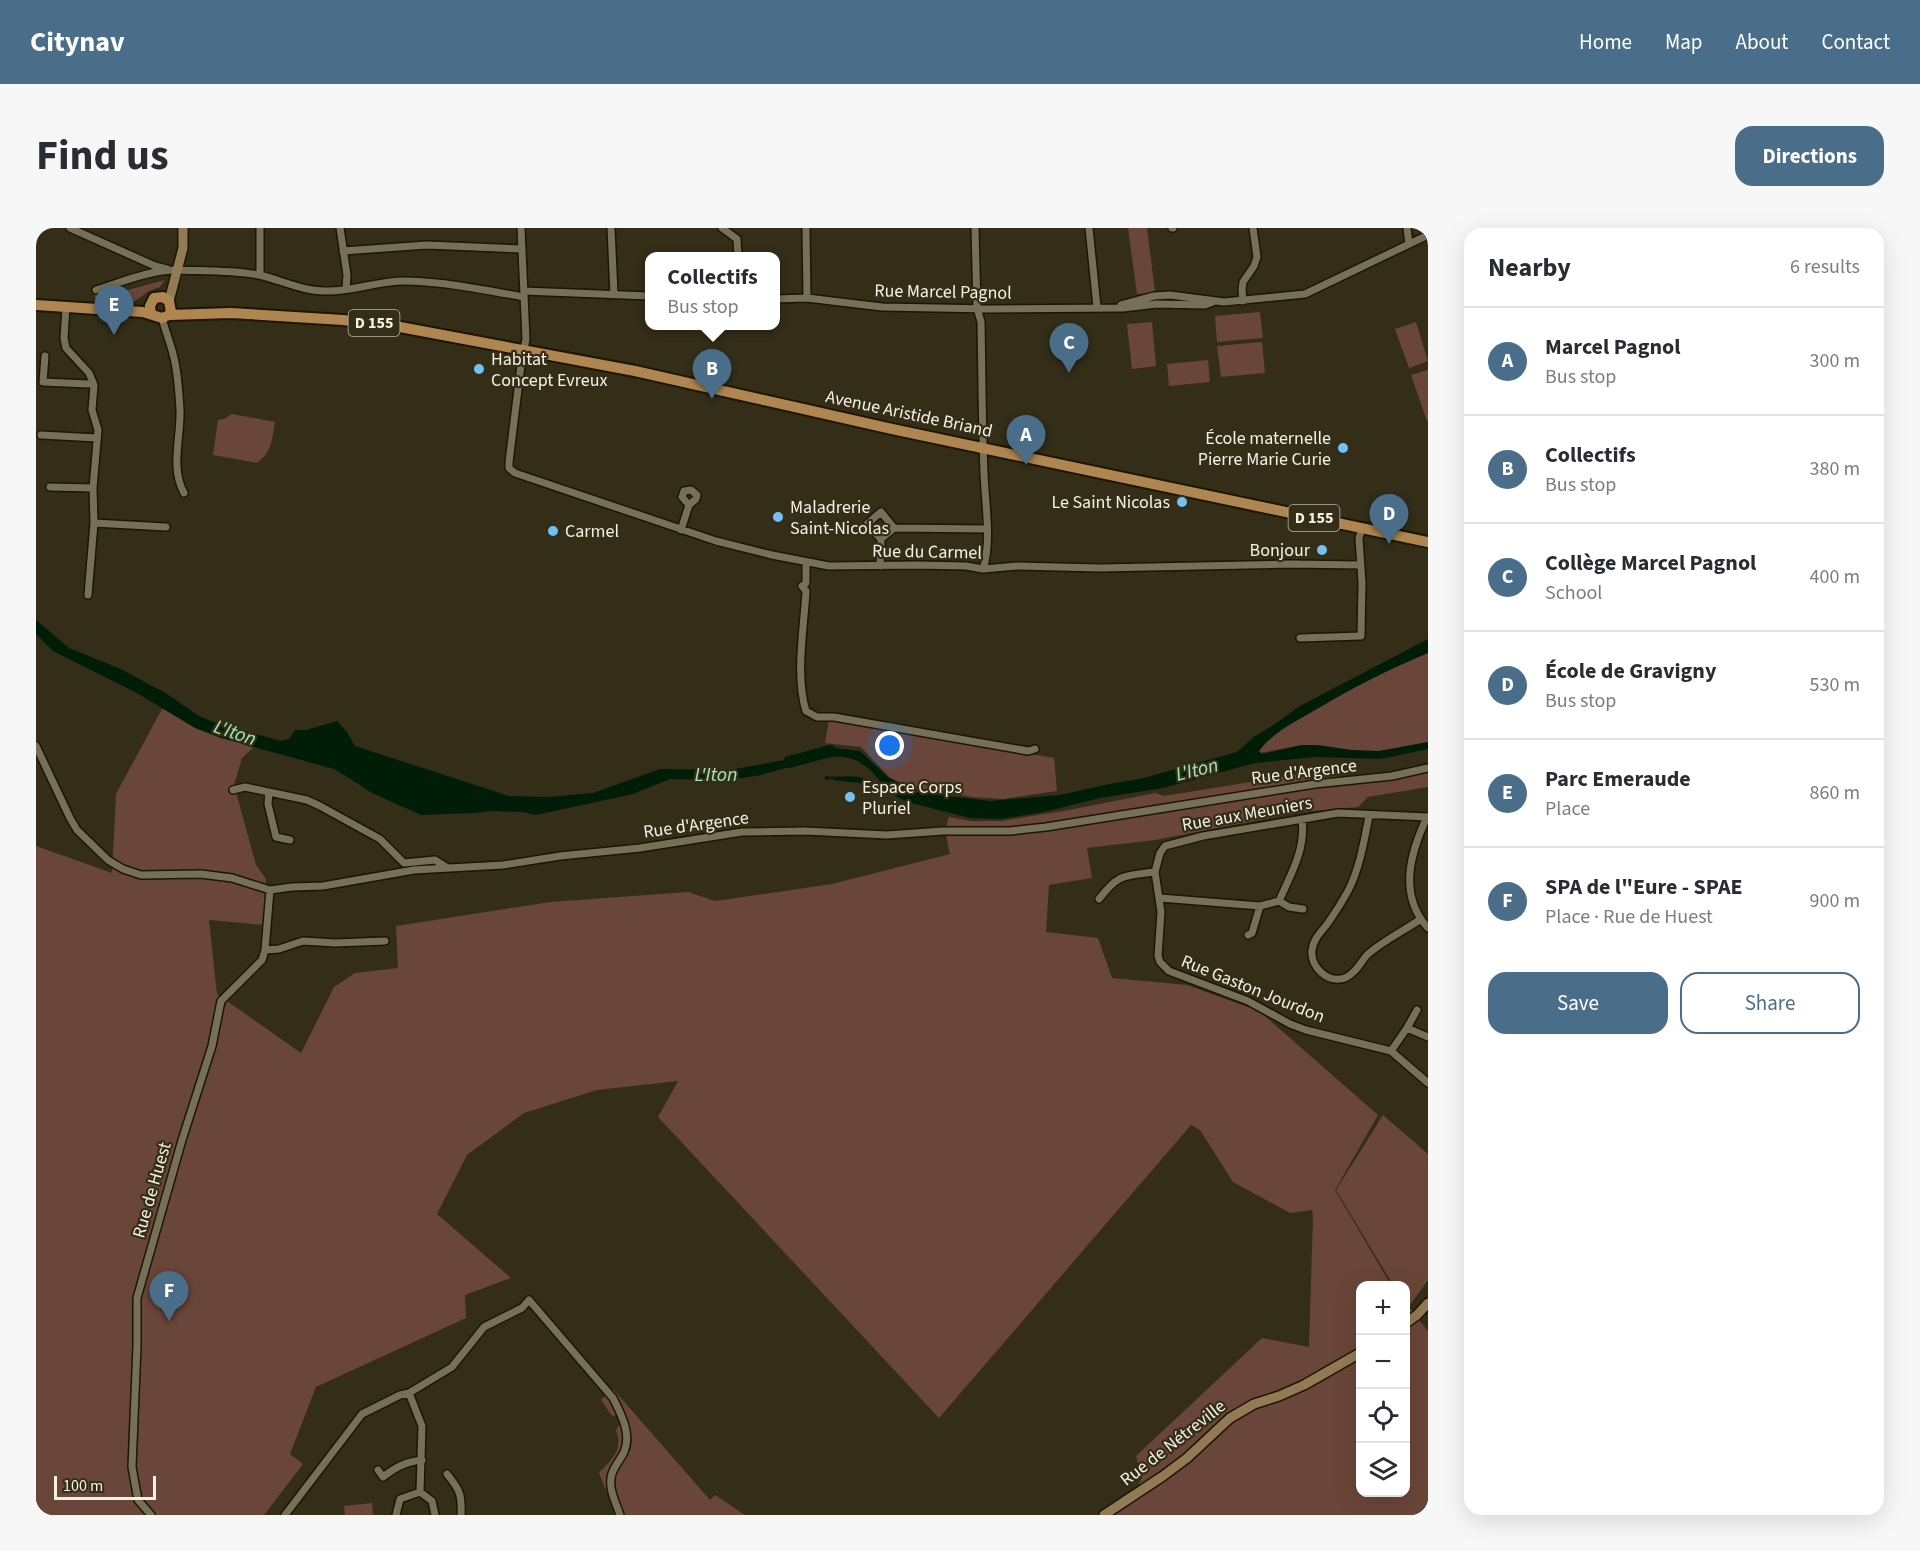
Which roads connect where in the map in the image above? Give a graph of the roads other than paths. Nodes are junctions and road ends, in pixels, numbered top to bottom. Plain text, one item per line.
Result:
1 (70, 228) edge
2 (183, 228) edge
3 (260, 228) edge
4 (521, 228) edge
5 (611, 228) edge
6 (722, 228) edge
7 (806, 228) edge
8 (975, 228) edge
9 (1089, 228) edge
10 (1253, 228) edge
11 (1407, 228) edge
12 (342, 229) edge
13 (1428, 235) edge
14 (1409, 244) junction
15 (522, 249) junction
16 (344, 251) junction
17 (738, 252) edge
18 (173, 270) junction
19 (260, 275) junction
20 (346, 289) junction
21 (96, 290) dead end
22 (524, 294) junction
23 (614, 294) junction
24 (645, 296) edge
25 (807, 298) junction
26 (780, 299) edge
27 (1243, 301) junction
28 (36, 303) edge
29 (66, 307) junction
30 (162, 307) junction
31 (1097, 307) junction
32 (977, 308) junction
33 (524, 351) junction
34 (45, 356) dead end
35 (93, 382) junction
36 (41, 435) dead end
37 (97, 438) junction
38 (983, 447) junction
39 (50, 487) dead end
40 (93, 488) junction
41 (184, 493) dead end
42 (689, 505) dead end
43 (94, 523) junction
44 (166, 527) dead end
45 (894, 528) junction
46 (1362, 528) junction
47 (986, 529) junction
48 (681, 530) junction
49 (881, 539) junction
50 (1428, 542) edge
51 (806, 562) junction
52 (1360, 565) junction
53 (880, 566) junction
54 (983, 569) junction
55 (88, 595) dead end
56 (1300, 638) dead end
57 (36, 746) edge
58 (1035, 748) dead end
59 (1428, 768) edge
60 (233, 790) dead end
61 (269, 792) junction
62 (1369, 816) junction
63 (1427, 817) edge
64 (1302, 819) junction
65 (290, 840) dead end
66 (446, 867) junction
67 (1155, 872) junction
68 (270, 890) junction
69 (1160, 897) junction
70 (1099, 899) dead end
71 (1279, 901) junction
72 (1260, 906) junction
73 (1303, 909) dead end
74 (1422, 919) junction
75 (1428, 928) edge
76 (1248, 935) dead end
77 (385, 940) dead end
78 (265, 950) junction
79 (1417, 1010) dead end
80 (1407, 1028) junction
81 (1428, 1037) edge
82 (1391, 1051) junction
83 (1428, 1083) edge
84 (1428, 1303) edge
85 (1410, 1320) edge
86 (1356, 1355) edge
87 (409, 1393) junction
88 (422, 1460) junction
89 (378, 1470) dead end
90 (447, 1474) dead end
91 (420, 1492) junction
92 (151, 1515) edge
93 (285, 1515) edge
94 (396, 1515) edge
95 (435, 1515) edge
96 (461, 1515) edge
97 (620, 1515) edge
98 (1104, 1515) edge

1 - 18 street
2 - 18 street
3 - 19 street
4 - 15 street
5 - 23 street
6 - 17 street
7 - 25 street
8 - 32 street
9 - 31 street
10 - 27 street
11 - 14 street
12 - 16 street
13 - 14 street, Rue Marcel Pagnol
14 - 27 street, Rue Marcel Pagnol
15 - 16 street
15 - 22 street
16 - 20 street
18 - 19 street
18 - 21 street
18 - 30 street
19 - 20 street
20 - 22 street
22 - 23 street
22 - 33 street
23 - 24 street
25 - 26 street, Rue Marcel Pagnol
25 - 32 street, Rue Marcel Pagnol
27 - 31 street, Rue Marcel Pagnol
28 - 29 main road, D 155
28 - 30 main road, D 155
29 - 30 main road, D 155
29 - 35 street
30 - 33 main road, D 155
30 - 41 street
31 - 32 street, Rue Marcel Pagnol
32 - 38 street
33 - 38 main road, Avenue Aristide Briand / D 155
33 - 48 street, Rue du Carmel
34 - 35 street
35 - 37 street
36 - 37 street
37 - 40 street
38 - 46 main road, Avenue Aristide Briand / D 155
38 - 47 street
39 - 40 street
40 - 43 street
42 - 48 street
43 - 44 street
43 - 55 street
45 - 47 street
45 - 49 street
45 - 49 street
46 - 50 main road, Avenue Aristide Briand / D 155
46 - 52 street
47 - 54 street
48 - 51 street, Rue du Carmel
49 - 53 street
51 - 53 street, Rue du Carmel
51 - 58 street
52 - 54 street, Rue du Carmel
52 - 56 street
53 - 54 street, Rue du Carmel
57 - 68 street, Rue d'Argence
59 - 66 street, Rue d'Argence
60 - 61 street
61 - 65 street
61 - 66 street
62 - 63 street, Rue aux Meuniers
62 - 64 street, Rue aux Meuniers
62 - 74 street
63 - 74 street
64 - 67 street, Rue aux Meuniers
64 - 71 street
66 - 68 street, Rue d'Argence
67 - 69 street, Rue Gaston Jourdon
67 - 70 street
68 - 78 street, Rue de Huest
69 - 72 street
69 - 82 street, Rue Gaston Jourdon
71 - 72 street
71 - 73 street
72 - 76 street
74 - 75 street
77 - 78 street
78 - 92 street, Rue de Huest
79 - 80 street
80 - 81 street
80 - 82 street
82 - 83 street
84 - 85 street
86 - 98 street, Rue de Nétreville
87 - 88 street
87 - 93 street
87 - 97 street
88 - 89 street
88 - 91 street
90 - 96 street
91 - 94 street
91 - 95 street

